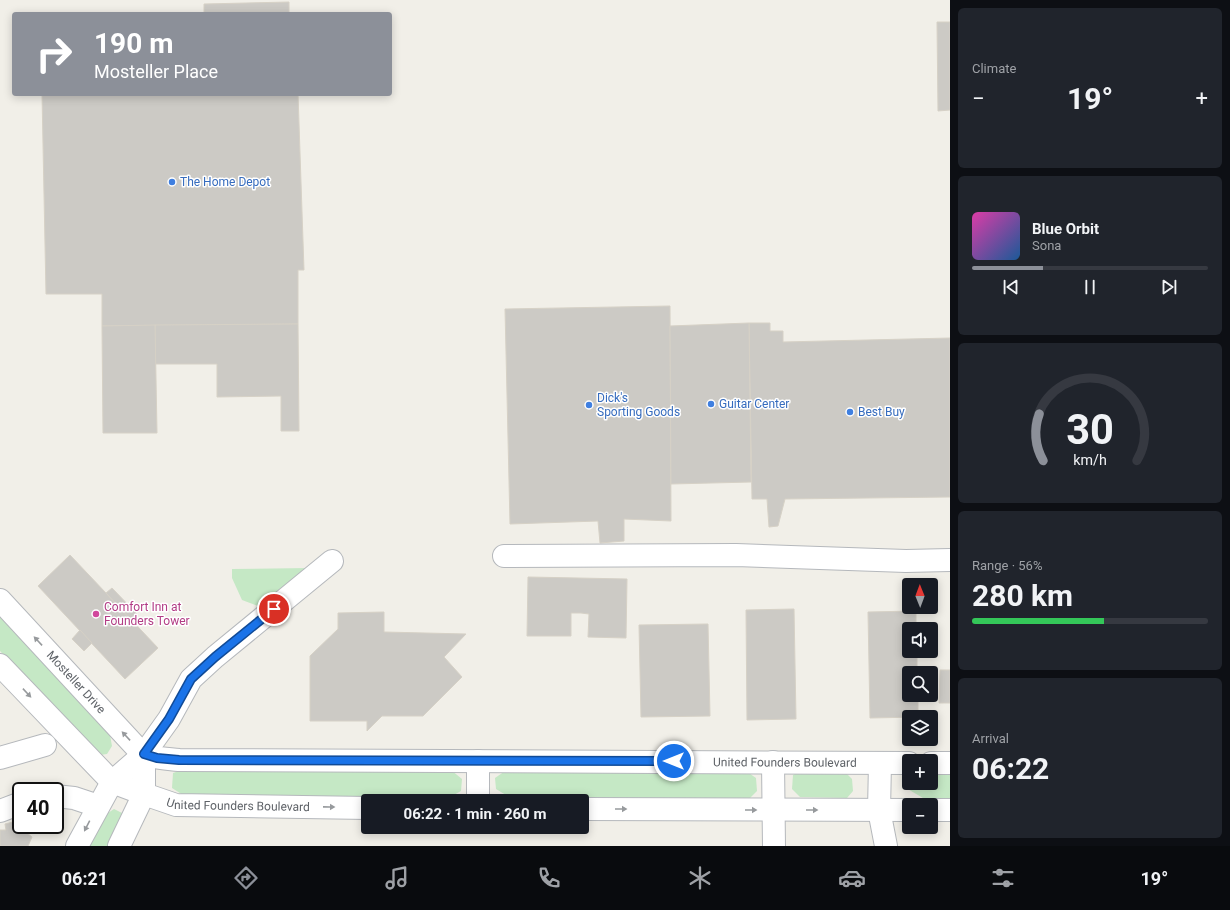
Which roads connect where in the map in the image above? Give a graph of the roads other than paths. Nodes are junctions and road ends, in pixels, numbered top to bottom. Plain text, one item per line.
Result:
1 (504, 556) dead end
2 (950, 560) edge
3 (332, 561) dead end
4 (0, 600) edge
5 (0, 665) edge
6 (45, 745) dead end
7 (151, 756) junction
8 (0, 758) edge
9 (478, 761) junction
10 (773, 762) junction
11 (880, 762) junction
12 (902, 763) edge
13 (938, 763) edge
14 (950, 763) edge
15 (112, 782) junction
16 (144, 794) junction
17 (478, 794) edge
18 (64, 797) edge
19 (12, 806) edge
20 (98, 806) junction
21 (361, 808) edge
22 (589, 809) edge
23 (774, 810) junction
24 (879, 810) junction
25 (902, 810) edge
26 (938, 810) edge
27 (950, 810) edge
28 (0, 811) edge
29 (77, 846) edge
30 (119, 846) edge
31 (774, 846) edge
32 (886, 846) edge

1 - 2 street
3 - 7 street
7 -> 4 street, Mosteller Drive
5 -> 15 street
6 - 8 street
7 - 9 street, United Founders Boulevard
7 - 15 street
7 - 16 street
9 - 10 street, United Founders Boulevard
9 - 17 street
10 - 11 street, United Founders Boulevard
10 - 23 street
11 - 12 street, United Founders Boulevard
11 - 24 street
13 - 14 street
15 - 16 street, United Founders Boulevard
15 - 20 street
16 -> 21 street, United Founders Boulevard
16 - 30 street
18 - 20 street
19 - 28 street
20 -> 29 street
22 -> 23 street
23 -> 24 street
23 - 31 street
24 - 25 street
24 - 32 street
26 - 27 street

